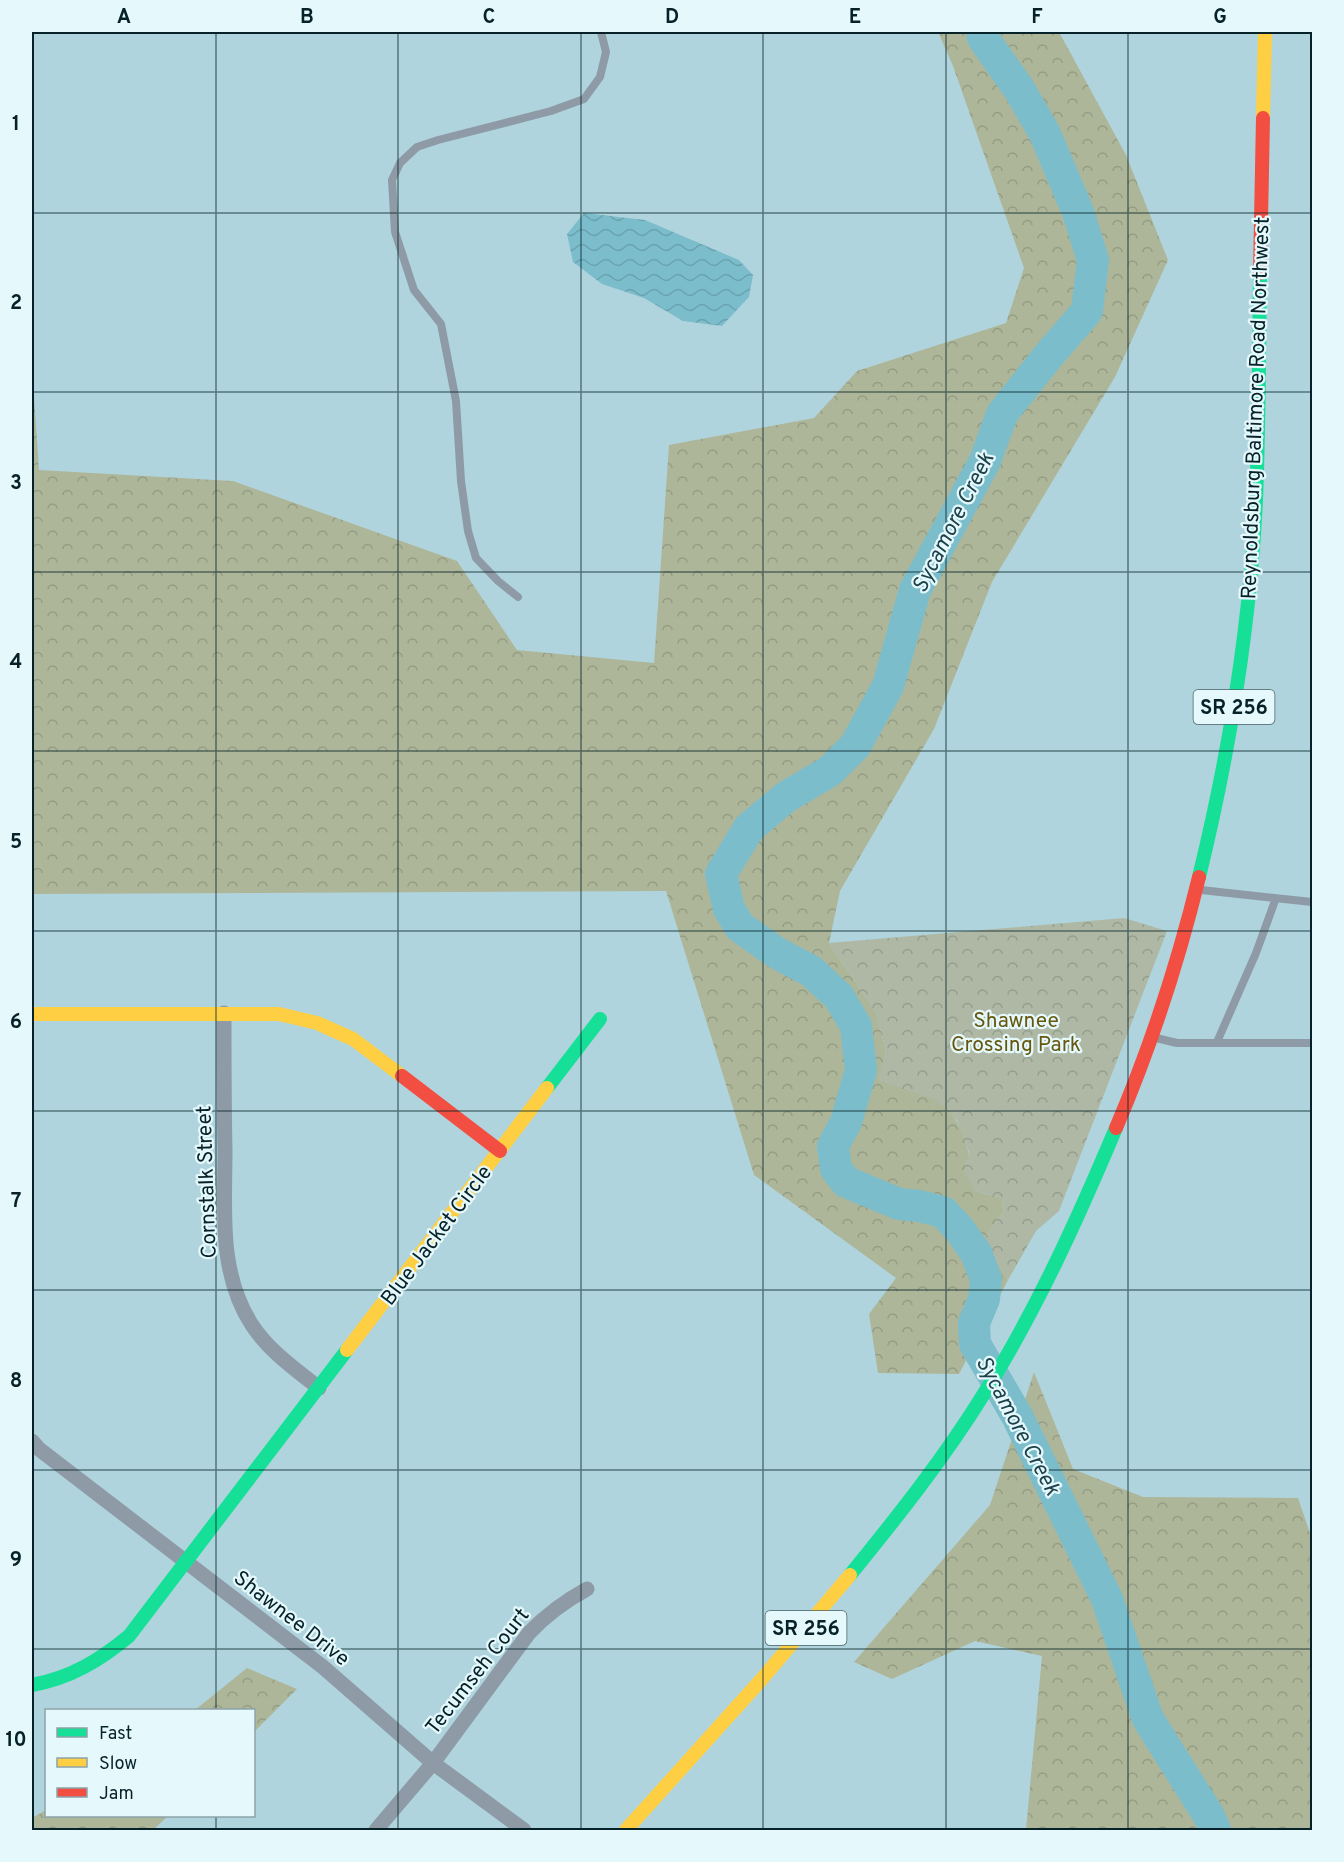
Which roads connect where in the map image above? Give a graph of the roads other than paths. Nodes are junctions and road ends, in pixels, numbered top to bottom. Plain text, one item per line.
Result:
1 (602, 32) edge
2 (1265, 32) edge
3 (518, 597) dead end
4 (1197, 889) junction
5 (1276, 898) junction
6 (1312, 902) edge
7 (224, 1013) junction
8 (32, 1014) edge
9 (600, 1019) dead end
10 (1152, 1037) junction
11 (1216, 1042) junction
12 (1312, 1043) edge
13 (500, 1150) junction
14 (319, 1388) junction
15 (32, 1441) edge
16 (186, 1562) junction
17 (587, 1589) dead end
18 (32, 1685) edge
19 (433, 1763) junction
20 (376, 1830) edge
21 (524, 1830) edge
22 (626, 1830) edge

1 - 3 lane
2 - 4 main road, Reynoldsburg Baltimore Road Northwest / SR 256
4 - 5 lane
4 - 10 main road, Reynoldsburg Baltimore Road Northwest / SR 256
5 - 6 lane
5 - 11 lane
7 - 8 main road, Blue Jacket Circle
7 - 13 main road, Blue Jacket Circle
7 - 14 street, Cornstalk Street
9 - 13 main road
10 - 11 lane
10 - 22 main road, Reynoldsburg Baltimore Road Northwest / SR 256
11 - 12 lane
13 - 14 main road, Blue Jacket Circle
14 - 16 main road, Blue Jacket Circle
15 - 16 street, Shawnee Drive
16 - 18 main road, Blue Jacket Circle
16 - 19 street, Shawnee Drive
17 - 19 street, Tecumseh Court
19 - 20 street, Tecumseh Court
19 - 21 street, Shawnee Drive

